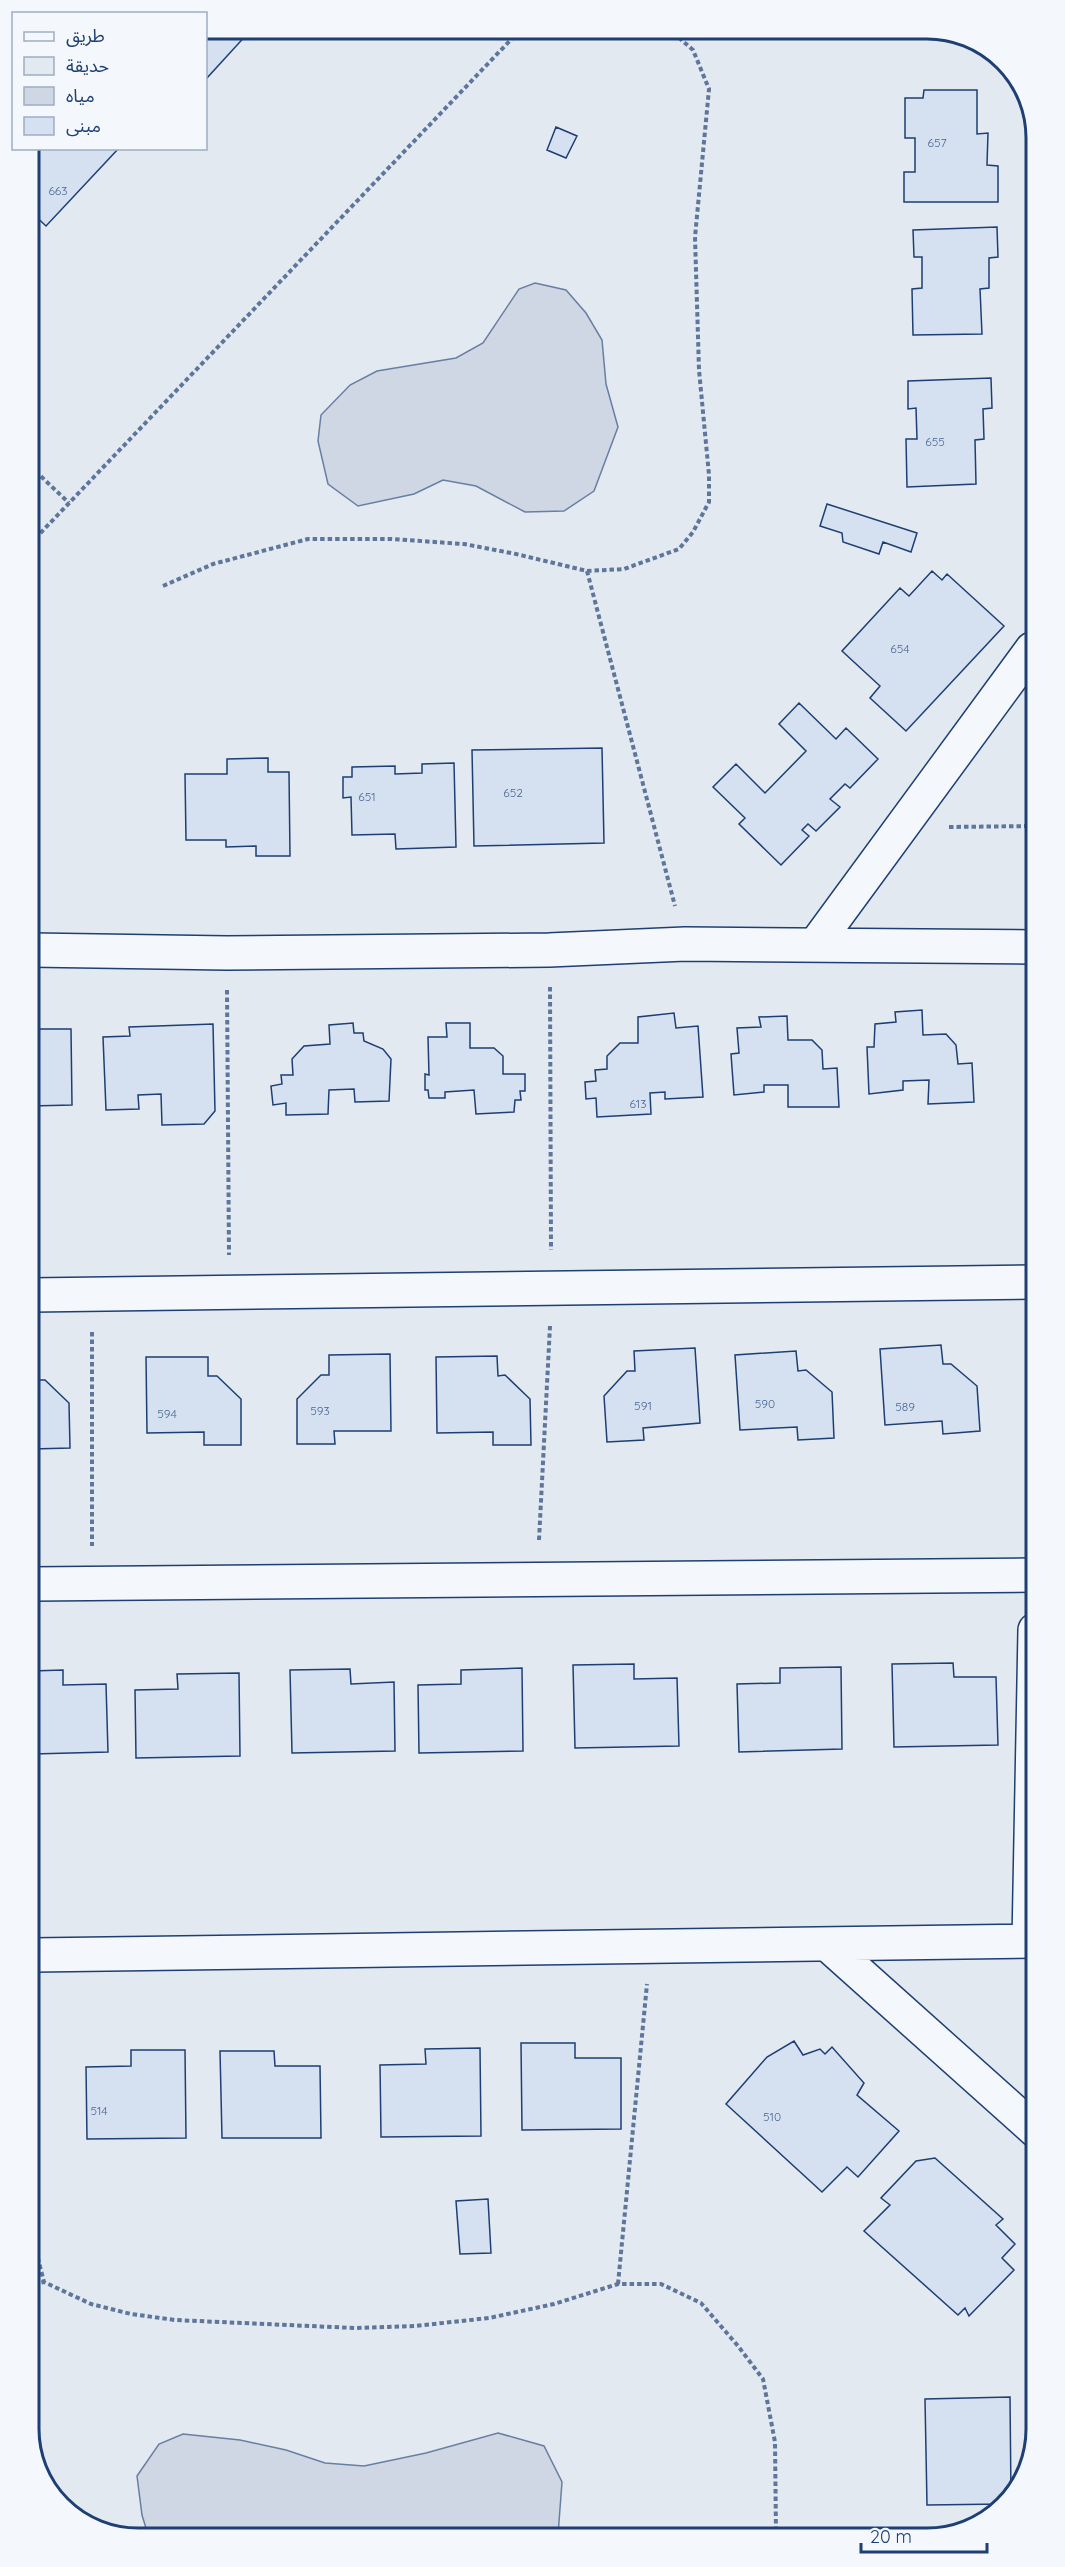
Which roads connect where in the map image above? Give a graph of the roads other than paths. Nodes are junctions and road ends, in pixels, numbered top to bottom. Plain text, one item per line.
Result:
1 (1026, 657) edge
2 (815, 945) junction
3 (1026, 947) edge
4 (39, 950) edge
5 (1026, 1281) edge
6 (39, 1294) edge
7 (1026, 1575) edge
8 (39, 1584) edge
9 (1026, 1941) edge
10 (827, 1944) junction
11 (39, 1955) edge
12 (1026, 2122) edge

1 - 2 street
2 - 3 street
2 - 4 street
5 - 6 street
7 - 8 street
9 - 10 street
10 - 11 street
10 - 12 street

